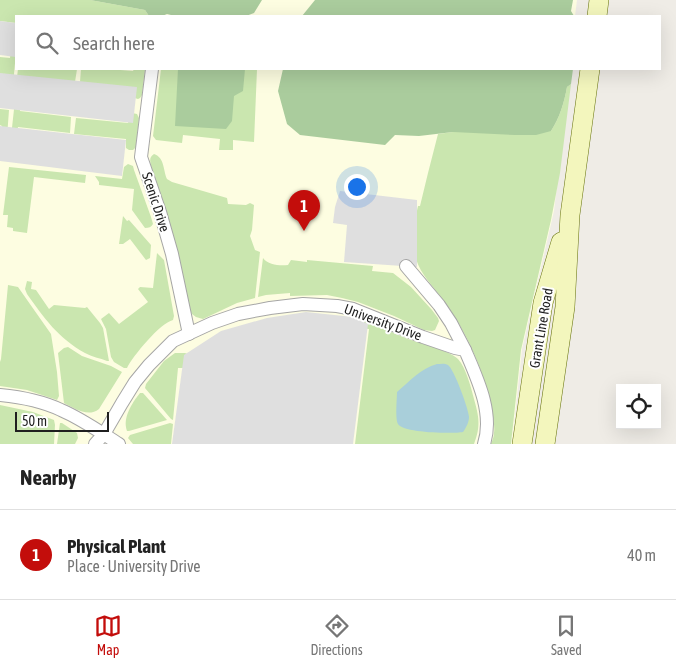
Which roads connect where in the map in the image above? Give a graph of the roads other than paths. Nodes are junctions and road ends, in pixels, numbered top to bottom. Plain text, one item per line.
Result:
1 (599, 0) edge
2 (597, 15) edge
3 (152, 70) edge
4 (590, 70) edge
5 (570, 215) junction
6 (406, 266) dead end
7 (190, 334) junction
8 (465, 350) junction
9 (0, 395) edge
10 (100, 439) edge
11 (119, 444) edge
12 (484, 444) edge
13 (522, 444) edge
14 (545, 444) edge

1 - 2 main road
3 - 7 street, Scenic Drive
4 - 5 main road, Grant Line Road
5 - 13 main road, Grant Line Road
5 - 14 main road, Grant Line Road
6 - 8 street
7 - 8 street, University Drive
7 - 10 street, University Drive
8 - 12 street
9 - 10 street
10 - 11 street

